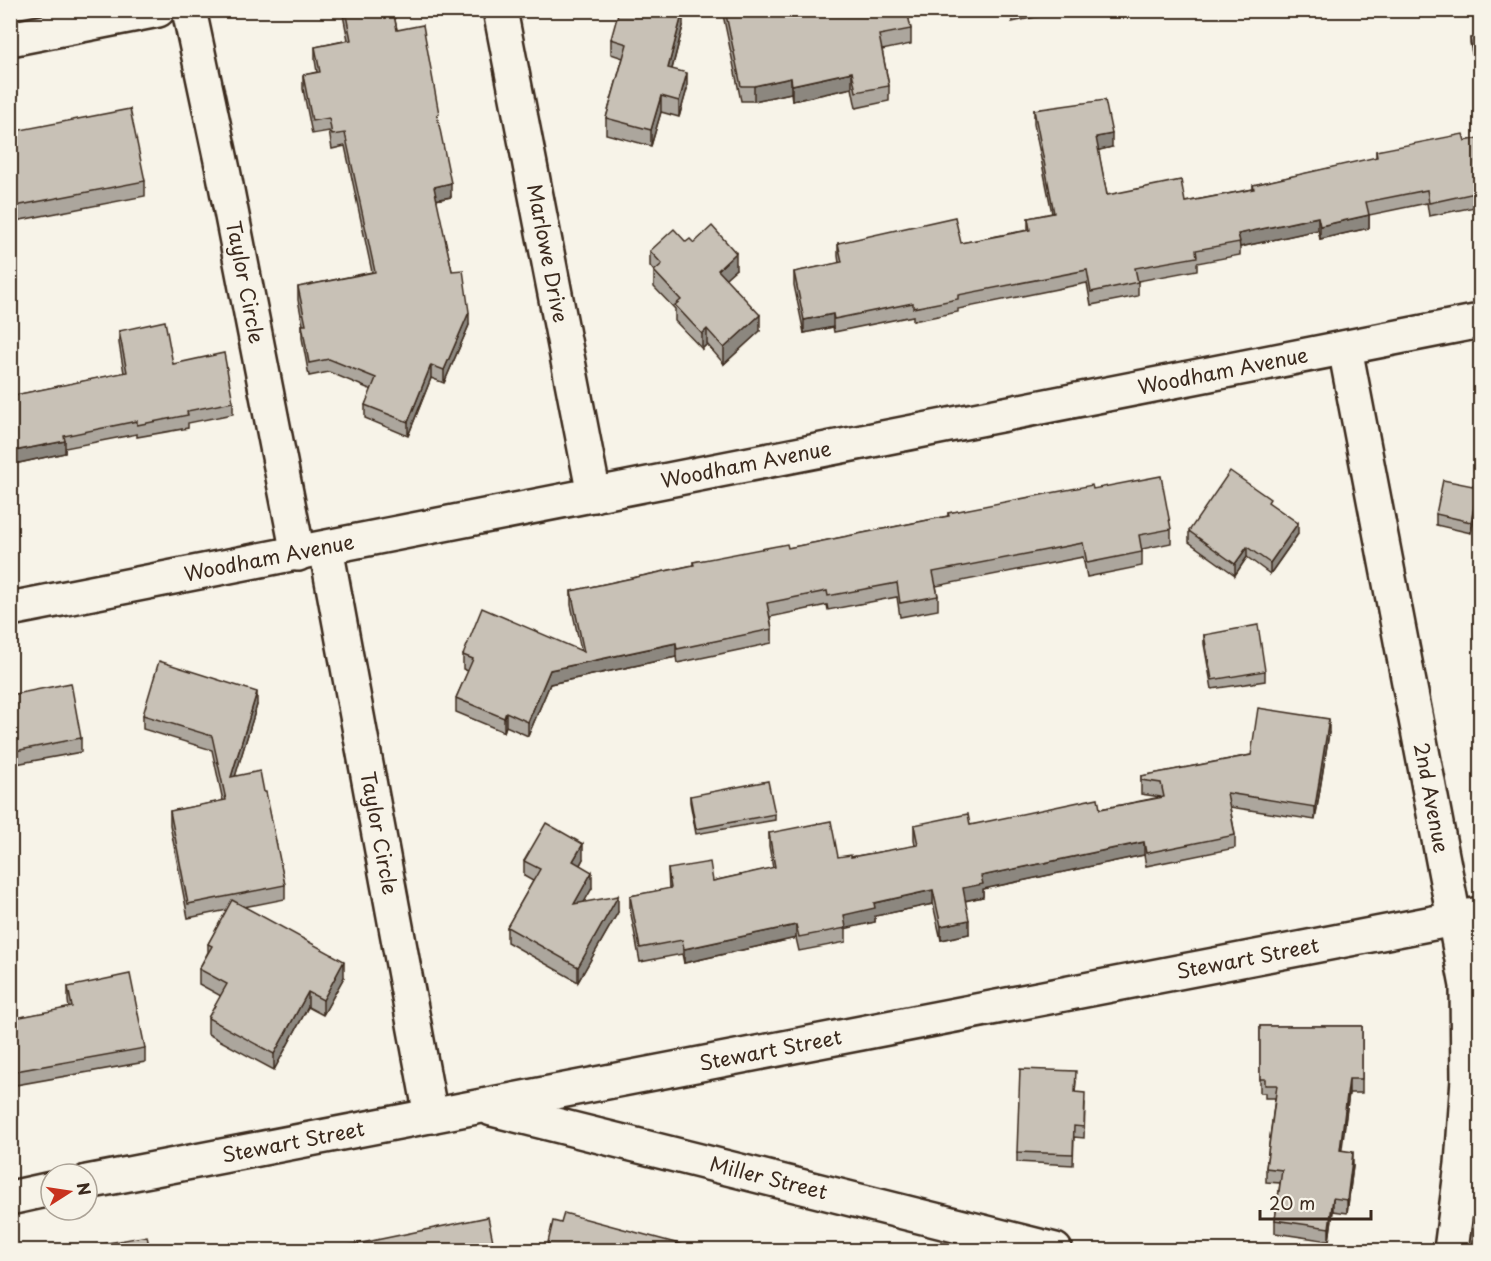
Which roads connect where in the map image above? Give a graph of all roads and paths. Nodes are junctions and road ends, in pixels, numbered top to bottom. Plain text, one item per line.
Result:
1 (158, 10) edge
2 (189, 10) edge
3 (500, 10) edge
4 (10, 39) edge
5 (1480, 321) edge
6 (1345, 348) junction
7 (594, 495) junction
8 (312, 551) junction
9 (10, 609) edge
10 (1468, 916) edge
11 (482, 1106) junction
12 (431, 1116) junction
13 (99, 1180) edge
14 (39, 1192) edge
15 (10, 1198) edge
16 (1055, 1251) edge
17 (1450, 1251) edge

1 - 4 street
2 - 8 street, Taylor Circle
3 - 7 street, Marlowe Drive
5 - 6 street, Woodham Avenue
6 - 7 street, Woodham Avenue
6 - 10 street, 2nd Avenue
7 - 8 street, Woodham Avenue
8 - 9 street, Woodham Avenue
8 - 12 street, Taylor Circle
10 - 11 street, Stewart Street
10 - 17 street, 2nd Avenue
11 - 12 street, Stewart Street
11 - 16 street, Miller Street
12 - 13 street, Stewart Street
14 - 15 street

